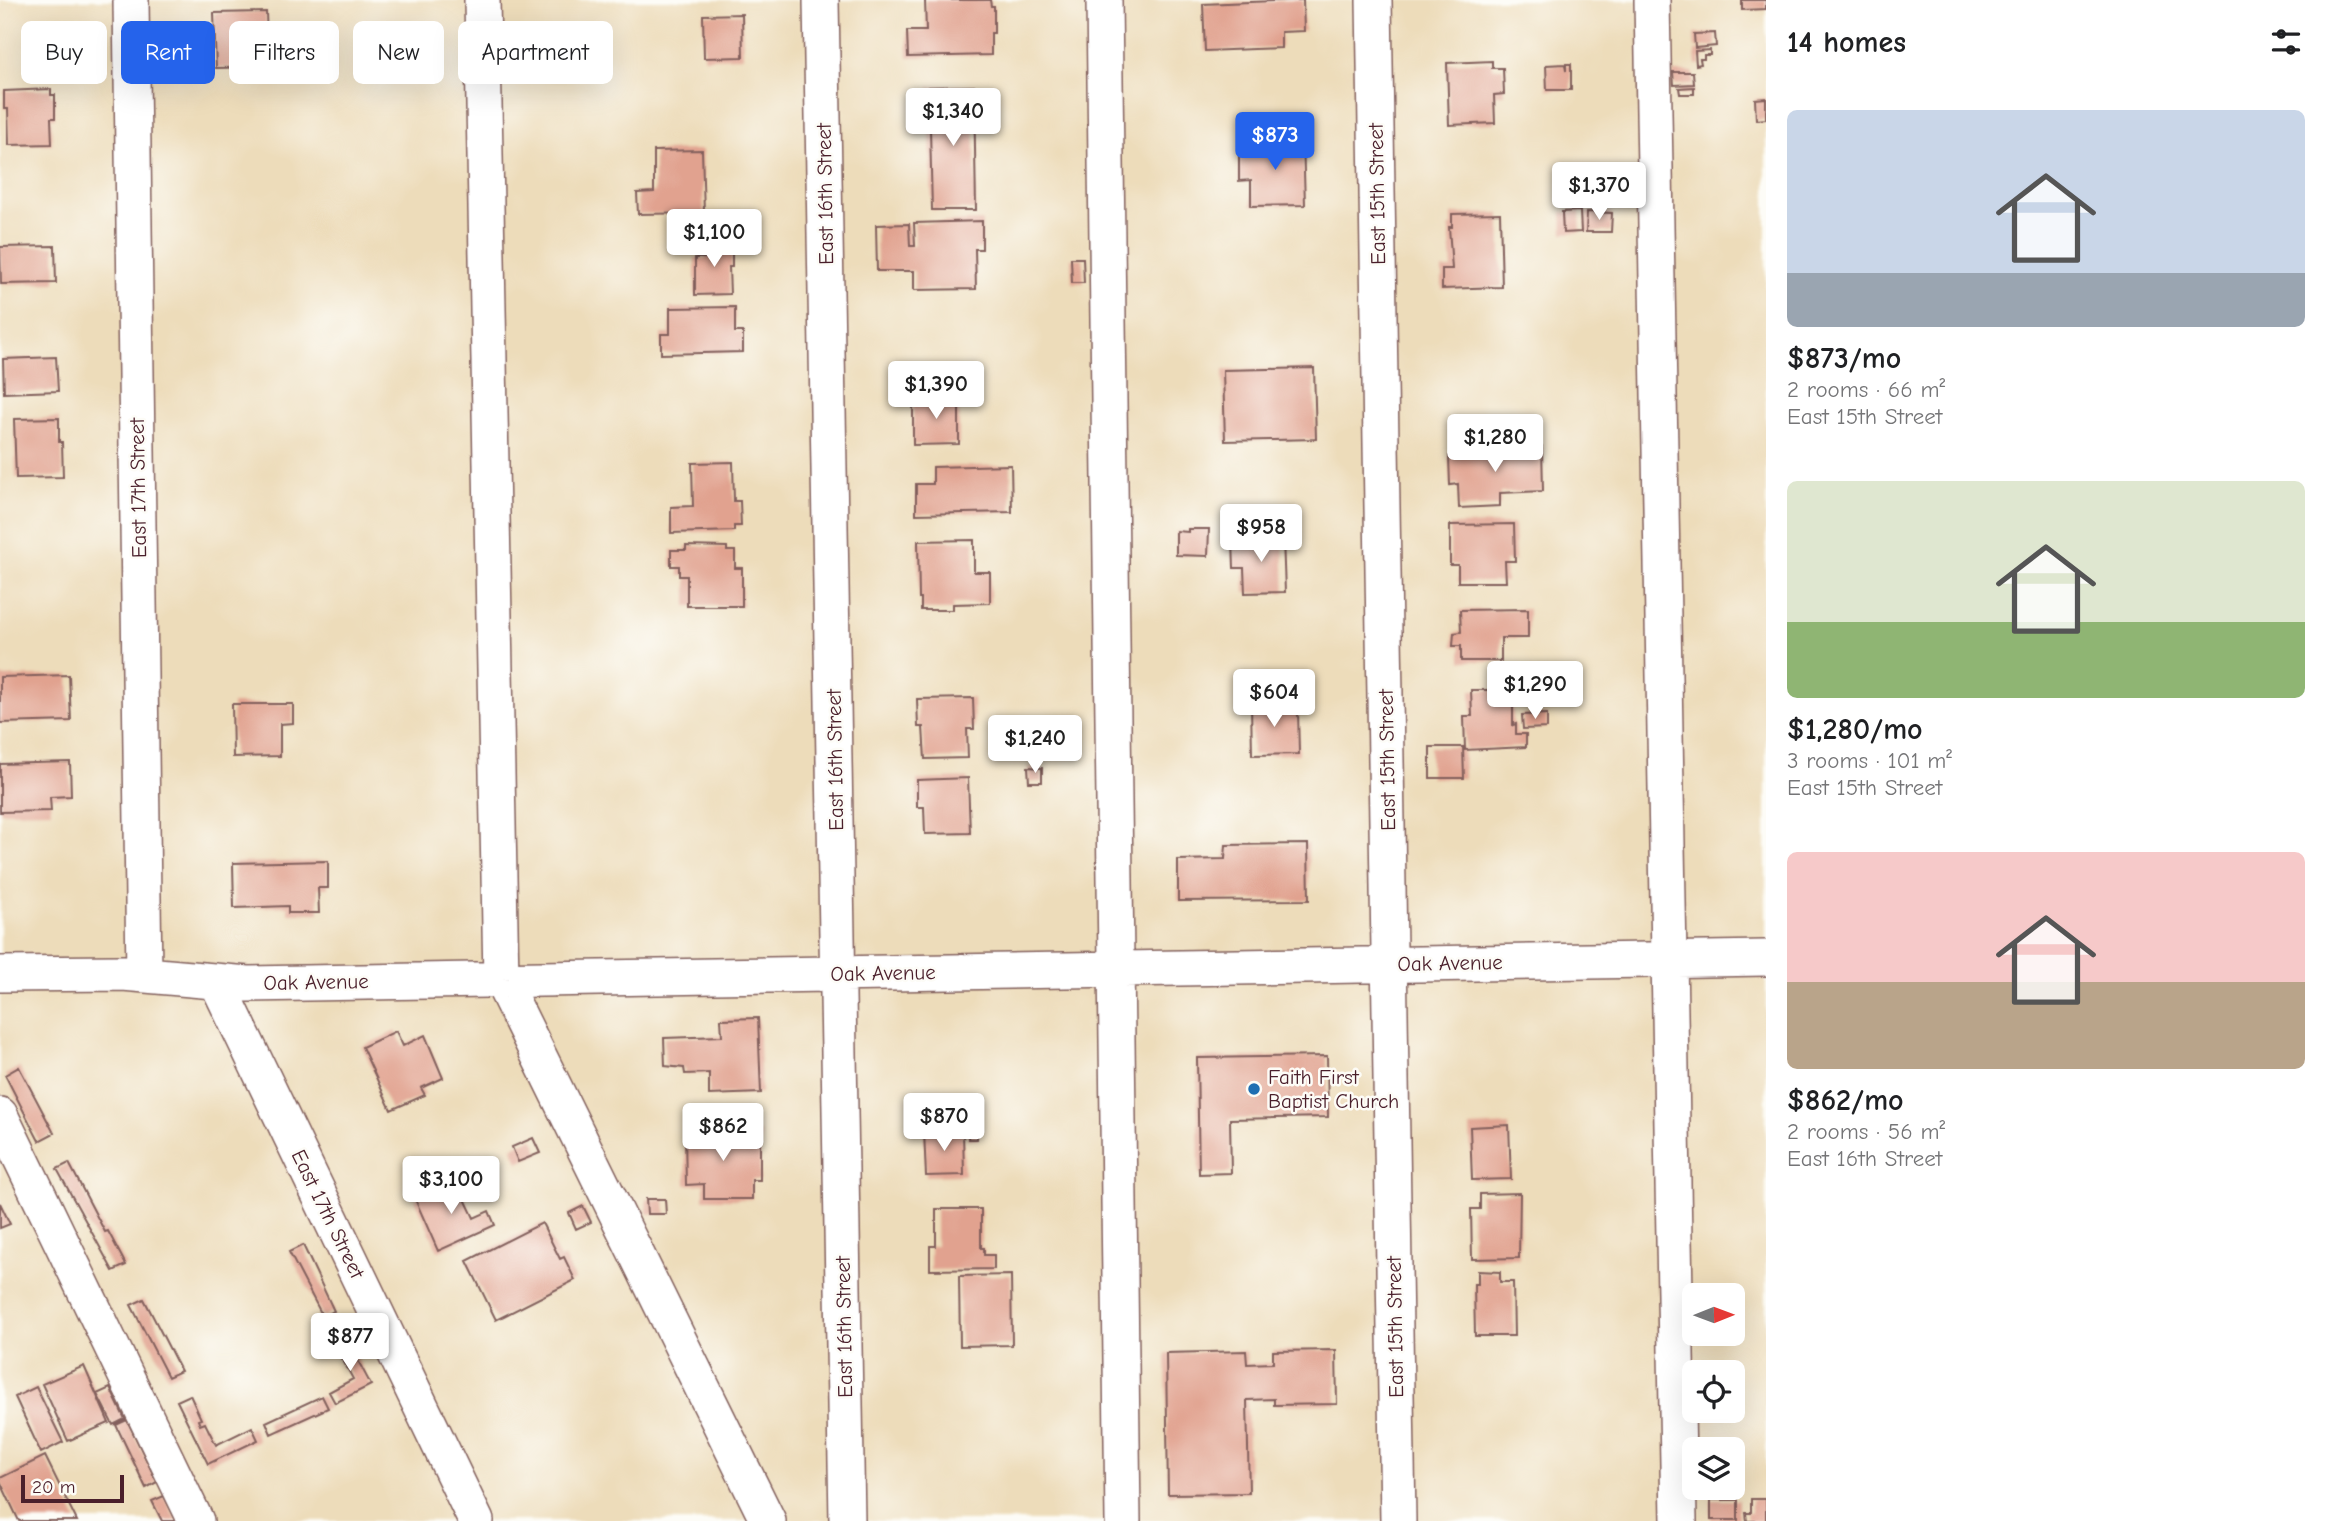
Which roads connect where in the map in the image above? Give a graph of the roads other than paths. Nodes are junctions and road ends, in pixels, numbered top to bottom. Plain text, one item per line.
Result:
1 (131, 0) edge
2 (482, 0) edge
3 (821, 0) edge
4 (1104, 0) edge
5 (1374, 0) edge
6 (1652, 0) edge
7 (1766, 958) edge
8 (1670, 959) junction
9 (1390, 964) junction
10 (1114, 969) junction
11 (0, 974) edge
12 (838, 974) junction
13 (144, 975) junction
14 (501, 979) junction
15 (217, 982) junction
16 (0, 1115) edge
17 (196, 1521) edge
18 (476, 1521) edge
19 (768, 1521) edge
20 (847, 1521) edge
21 (1123, 1521) edge
22 (1398, 1521) edge
23 (1679, 1521) edge

1 - 13 street, East 17th Street
2 - 14 street
3 - 12 street, East 16th Street
4 - 10 street
5 - 9 street, East 15th Street
6 - 8 street
7 - 8 street, Oak Avenue
8 - 9 street, Oak Avenue
8 - 23 street
9 - 10 street, Oak Avenue
9 - 22 street, East 15th Street
10 - 12 street, Oak Avenue
10 - 21 street
11 - 13 street, Oak Avenue
12 - 14 street, Oak Avenue
12 - 20 street, East 16th Street
13 - 15 street, Oak Avenue
14 - 15 street, Oak Avenue
14 - 19 street
15 - 18 street, East 17th Street
16 - 17 street

